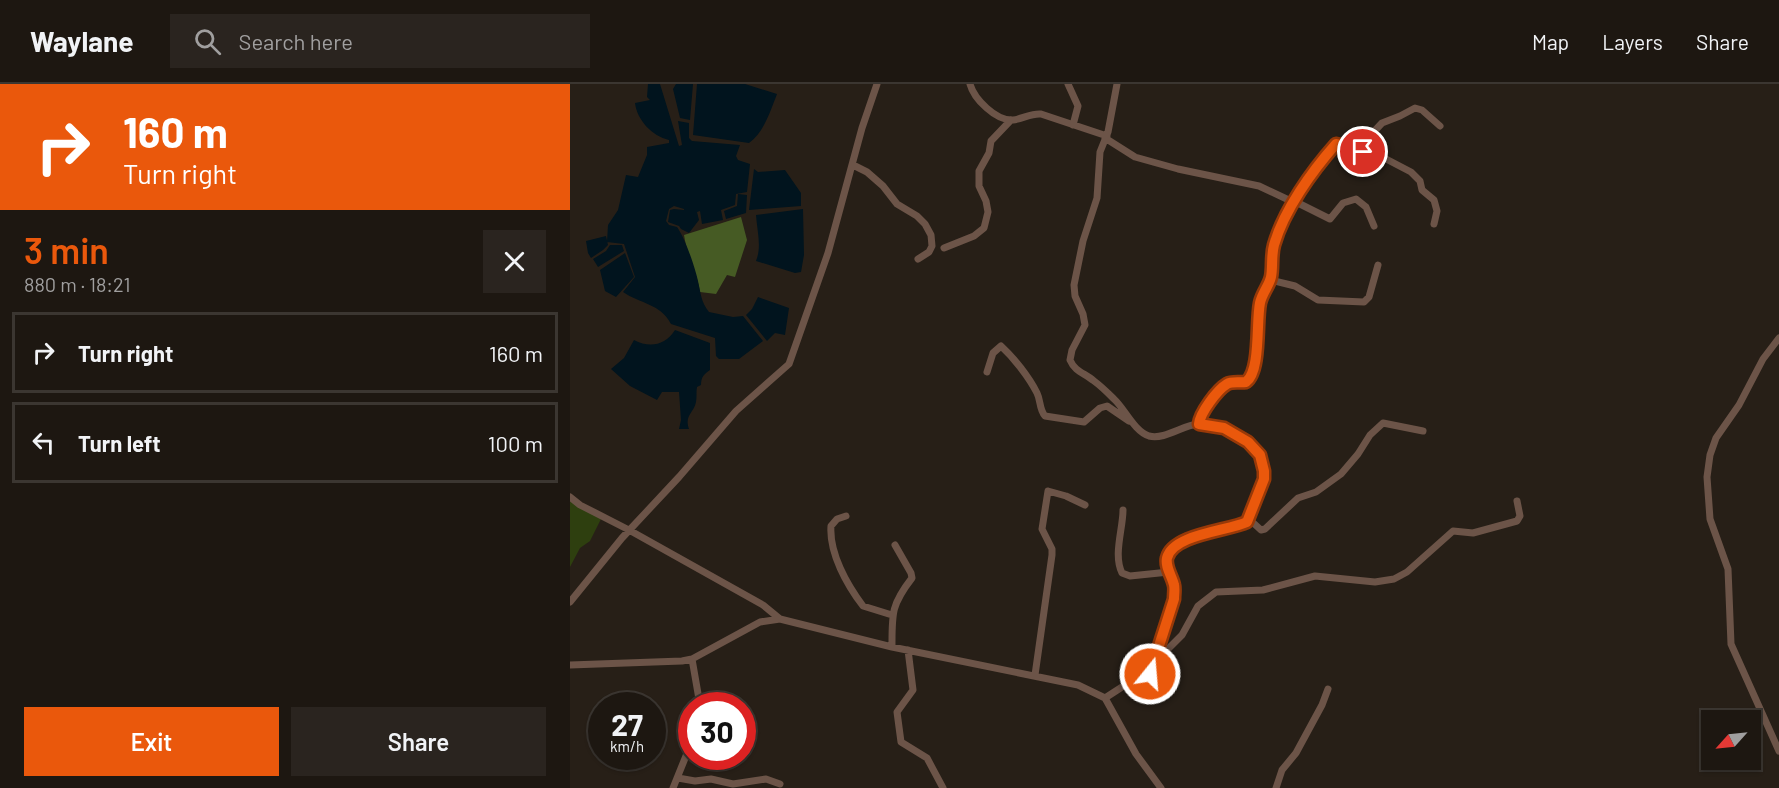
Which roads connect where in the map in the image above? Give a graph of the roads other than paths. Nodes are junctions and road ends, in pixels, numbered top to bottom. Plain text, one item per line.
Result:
1 (877, 84) edge
2 (970, 84) edge
3 (1068, 84) edge
4 (1117, 84) edge
5 (1011, 120) junction
6 (1073, 125) junction
7 (1440, 126) dead end
8 (1106, 137) junction
9 (1365, 148) junction
10 (853, 165) junction
11 (1294, 201) junction
12 (1434, 224) dead end
13 (1374, 226) dead end
14 (944, 248) dead end
15 (918, 260) dead end
16 (1378, 265) dead end
17 (1270, 280) junction
18 (1779, 338) edge
19 (987, 372) dead end
20 (1199, 424) junction
21 (1138, 428) junction
22 (1423, 431) dead end
23 (570, 497) edge
24 (1517, 501) dead end
25 (1085, 505) dead end
26 (1123, 510) dead end
27 (846, 516) dead end
28 (1250, 519) junction
29 (629, 530) junction
30 (895, 545) dead end
31 (1169, 572) junction
32 (570, 602) edge
33 (763, 605) junction
34 (892, 615) junction
35 (780, 618) junction
36 (760, 622) junction
37 (892, 647) junction
38 (908, 650) junction
39 (692, 659) junction
40 (1153, 664) junction
41 (570, 665) edge
42 (1035, 675) junction
43 (1328, 689) dead end
44 (697, 692) edge
45 (1105, 698) junction
46 (1779, 751) edge
47 (681, 770) edge
48 (678, 777) junction
49 (780, 784) dead end
50 (673, 788) edge
51 (942, 788) edge
52 (1161, 788) edge
53 (1276, 788) edge

1 - 10 street
2 - 5 street
3 - 6 street
4 - 8 street
5 - 6 street
5 - 14 street
6 - 8 street
7 - 9 street
8 - 11 street
8 - 21 street
9 - 11 street
9 - 12 street
10 - 15 street
10 - 29 street
11 - 13 street
11 - 17 street
16 - 17 street
17 - 20 street
18 - 46 street
19 - 21 street
20 - 21 street
20 - 28 street
22 - 28 street
23 - 29 street
24 - 40 street
25 - 42 street
26 - 31 street
27 - 34 street
28 - 31 street
29 - 32 street
29 - 33 street
30 - 34 street
31 - 40 street
33 - 35 street
33 - 36 street
34 - 37 street
35 - 36 street
35 - 37 street
36 - 39 street
37 - 38 street
38 - 42 street
38 - 51 street
39 - 41 street
39 - 44 street
40 - 45 street
42 - 45 street
43 - 53 street
45 - 52 street
47 - 48 street
48 - 49 street
48 - 50 street

